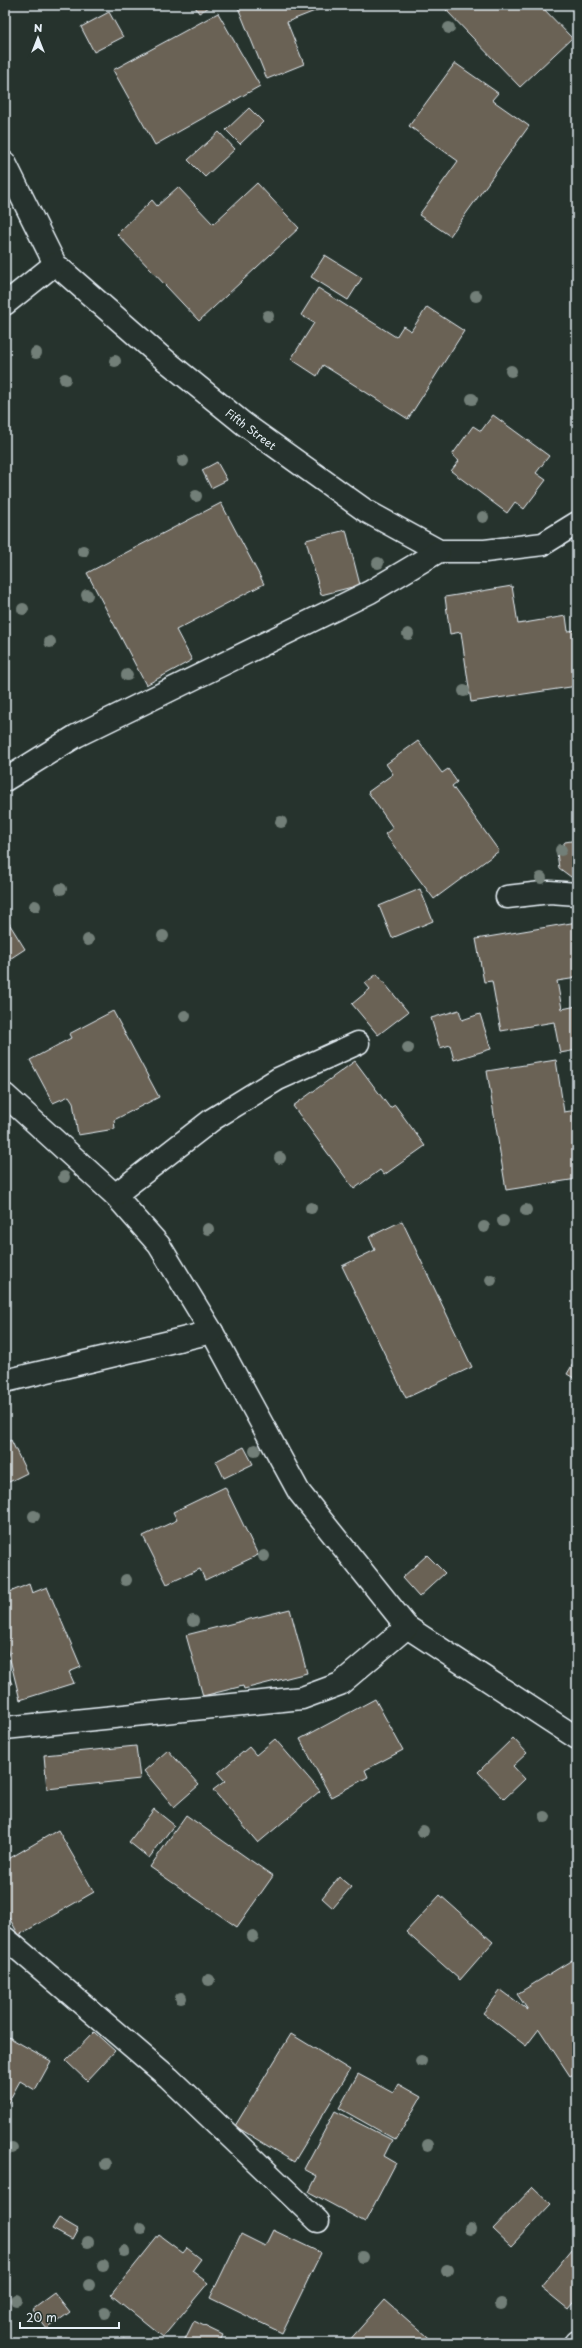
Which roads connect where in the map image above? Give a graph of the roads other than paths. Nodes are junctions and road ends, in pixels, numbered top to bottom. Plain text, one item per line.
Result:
1 (5, 163) edge
2 (55, 264) junction
3 (5, 304) edge
4 (577, 523) edge
5 (439, 551) junction
6 (5, 780) edge
7 (577, 894) edge
8 (507, 897) dead end
9 (358, 1043) dead end
10 (5, 1095) edge
11 (115, 1195) junction
12 (212, 1332) junction
13 (5, 1382) edge
14 (407, 1626) junction
15 (5, 1728) edge
16 (577, 1738) edge
17 (5, 1938) edge
18 (318, 2221) dead end

1 - 2 street, Fifth Street
2 - 3 street
2 - 5 street, Fifth Street
4 - 5 street, Fifth Street
5 - 6 street
7 - 8 street
9 - 11 street
10 - 11 street
11 - 12 street
12 - 13 street
12 - 14 street
14 - 15 street
14 - 16 street
17 - 18 street

